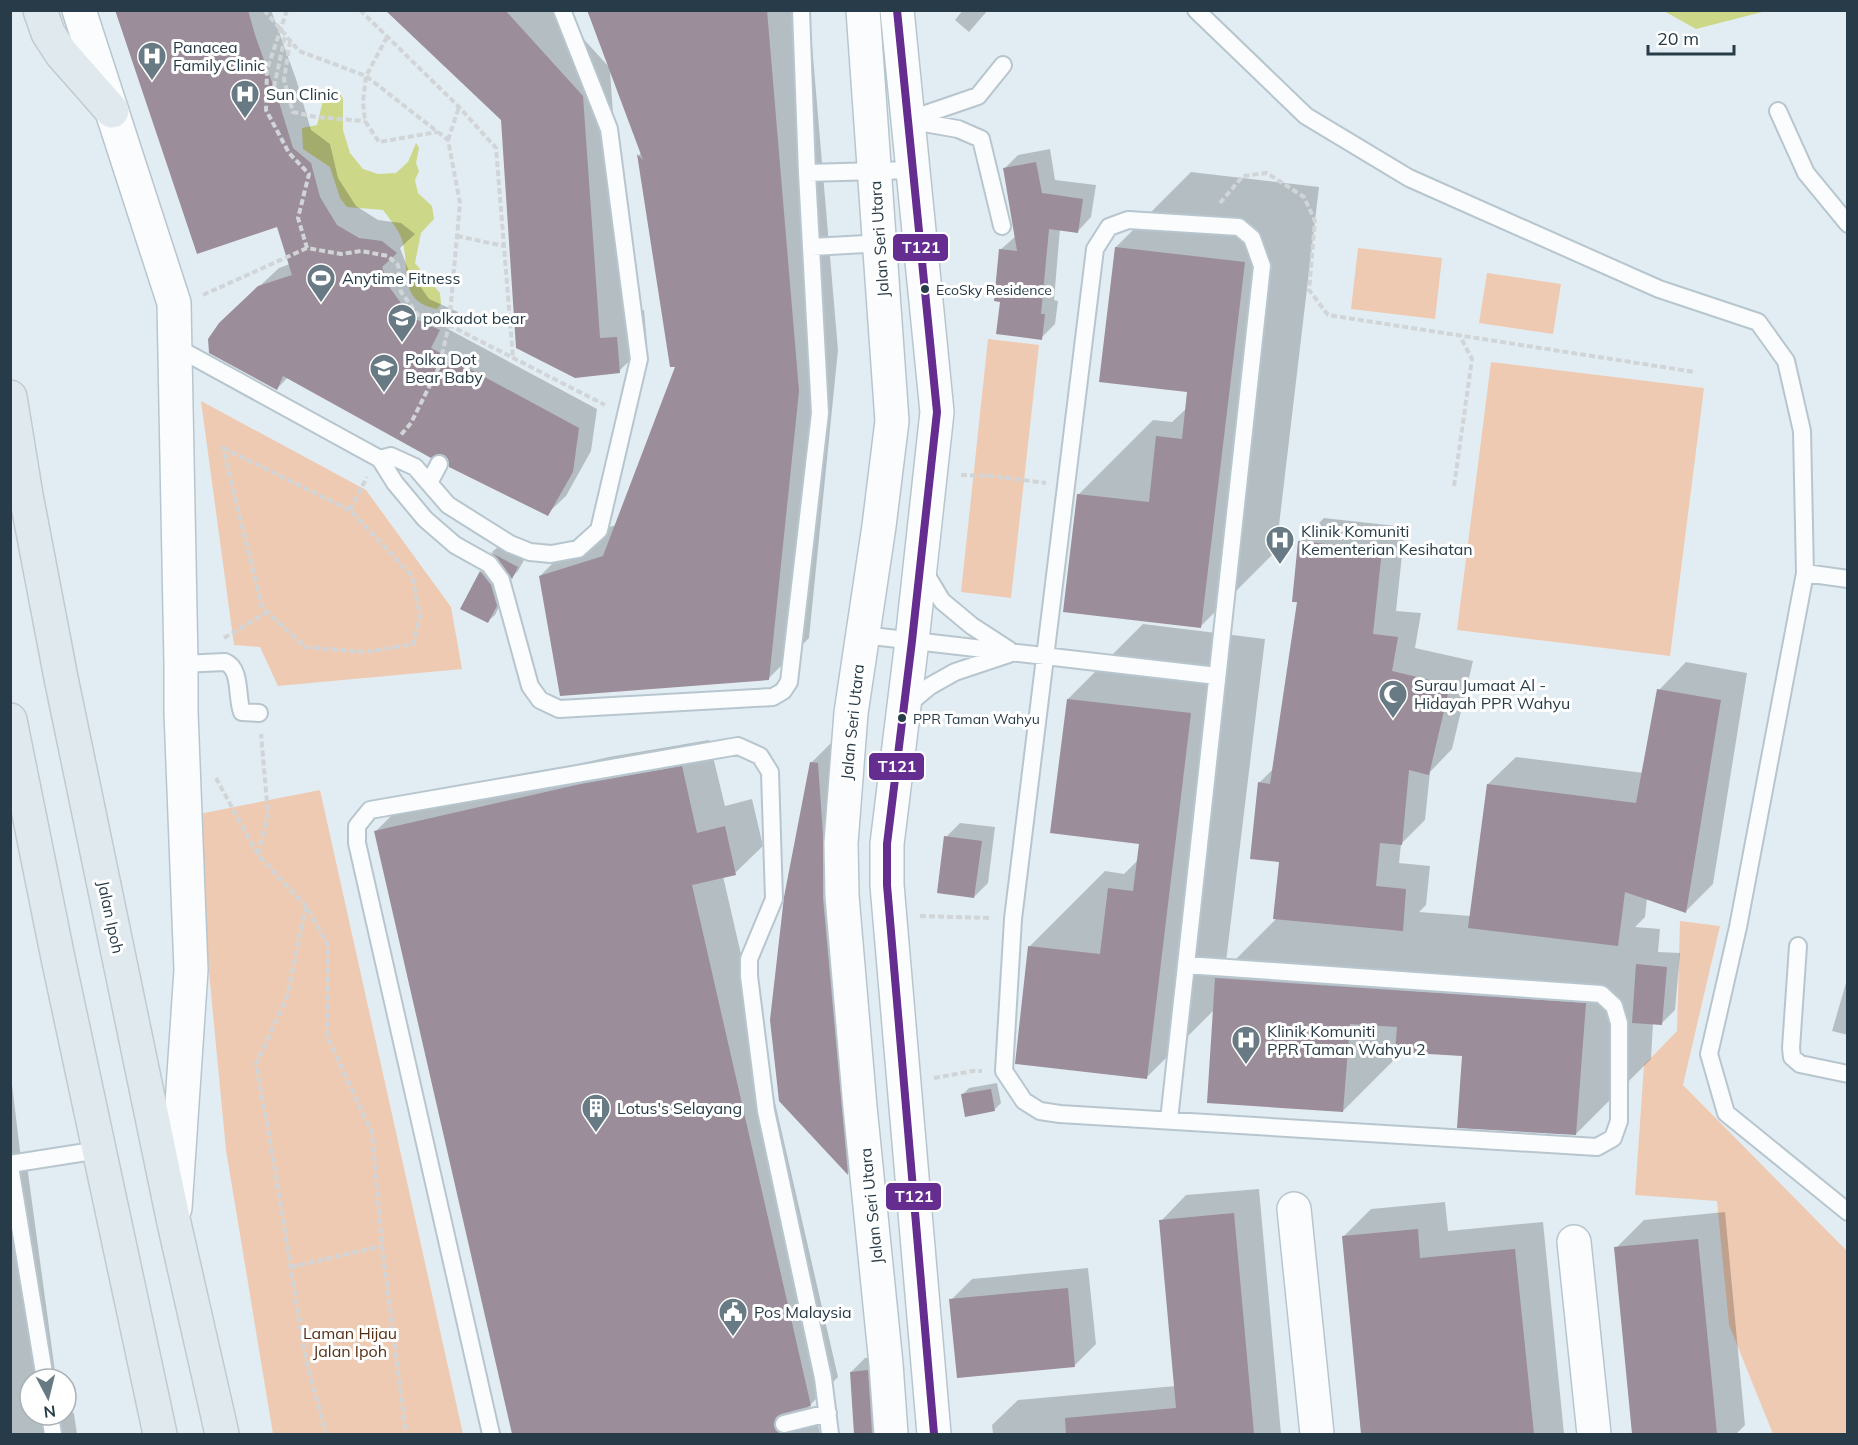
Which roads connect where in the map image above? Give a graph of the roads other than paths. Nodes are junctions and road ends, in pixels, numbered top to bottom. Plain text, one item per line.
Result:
1 (40, 10) edge
2 (79, 10) edge
3 (562, 10) edge
4 (801, 10) edge
5 (863, 10) edge
6 (897, 10) edge
7 (1196, 10) edge
8 (1003, 64) dead end
9 (112, 111) junction
10 (1778, 111) dead end
11 (908, 120) junction
12 (913, 170) junction
13 (875, 172) junction
14 (807, 173) junction
15 (1848, 224) edge
16 (1002, 226) dead end
17 (919, 241) junction
18 (880, 244) junction
19 (812, 247) junction
20 (174, 346) junction
21 (10, 397) edge
22 (380, 459) junction
23 (439, 464) dead end
24 (429, 483) junction
25 (920, 565) junction
26 (1805, 573) junction
27 (1848, 579) edge
28 (862, 635) junction
29 (912, 641) junction
30 (1012, 652) junction
31 (1046, 656) junction
32 (181, 664) junction
33 (1217, 676) junction
34 (904, 707) junction
35 (259, 713) road end
36 (10, 720) edge
37 (1798, 946) dead end
38 (1186, 965) junction
39 (1848, 1074) edge
40 (1169, 1120) junction
41 (99, 1150) junction
42 (10, 1165) edge
43 (1294, 1209) dead end
44 (1848, 1212) edge
45 (174, 1223) junction
46 (1574, 1242) dead end
47 (43, 1367) edge
48 (828, 1413) junction
49 (784, 1424) dead end
50 (160, 1434) edge
51 (222, 1434) edge
52 (491, 1434) edge
53 (830, 1434) edge
54 (891, 1434) edge
55 (934, 1434) edge
56 (1317, 1434) edge
57 (1594, 1434) edge

1 - 9 highway
2 - 9 street
3 - 24 lane
4 - 14 lane
5 - 13 street, Jalan Seri Utara
6 - 11 street
7 - 26 lane
8 - 11 lane
9 - 20 street
10 - 15 lane
11 - 12 street
11 - 16 lane
12 - 13 lane
12 - 17 street
13 - 14 lane
13 - 18 street, Jalan Seri Utara
14 - 19 lane
17 - 18 lane
17 - 25 street
18 - 19 lane
18 - 28 street, Jalan Seri Utara
19 - 22 lane
20 - 22 lane
20 - 32 street
21 - 45 highway, Jalan Ipoh
22 - 24 lane
23 - 24 lane
25 - 29 street
25 - 30 lane
26 - 27 lane
26 - 44 lane
28 - 29 lane
28 - 54 street, Jalan Seri Utara
29 - 30 lane
29 - 34 street
30 - 31 lane
30 - 34 lane
31 - 33 lane
31 - 33 lane
31 - 40 lane
32 - 35 lane
32 - 45 street
33 - 38 lane
34 - 55 street
36 - 41 highway
37 - 39 lane
38 - 40 lane
38 - 40 lane
41 - 42 lane
41 - 50 highway
42 - 47 lane
43 - 56 street
45 - 51 highway, Jalan Ipoh
46 - 57 street
48 - 49 lane
48 - 52 lane
48 - 53 lane

